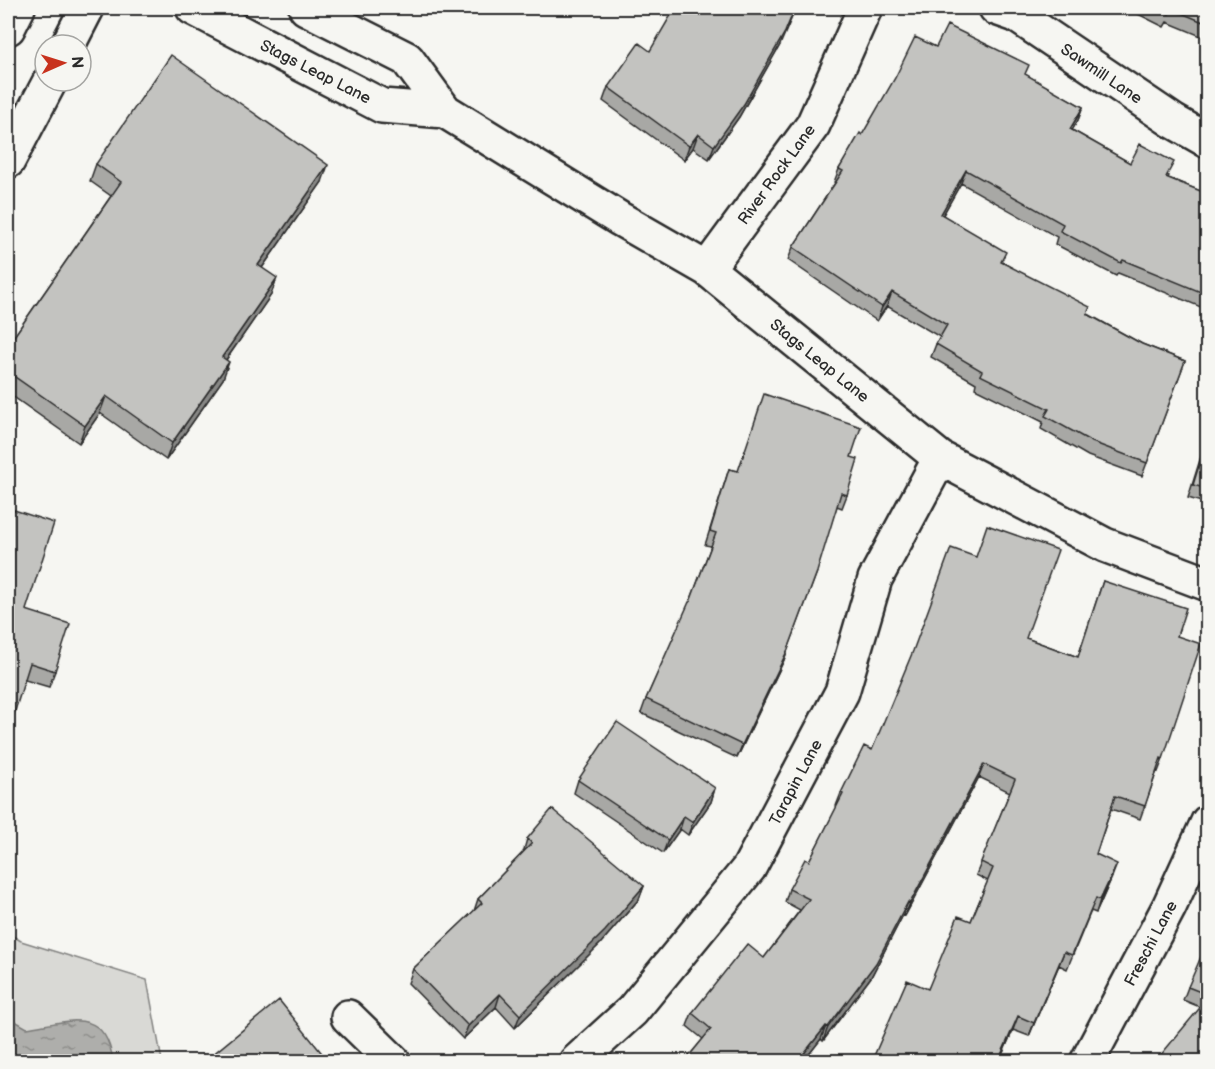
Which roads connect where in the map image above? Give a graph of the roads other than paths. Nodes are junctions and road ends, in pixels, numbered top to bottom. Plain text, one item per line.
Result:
1 (18, 8) edge
2 (87, 8) edge
3 (193, 8) edge
4 (306, 8) edge
5 (865, 8) edge
6 (996, 8) edge
7 (8, 28) edge
8 (74, 33) edge
9 (44, 93) edge
10 (445, 111) junction
11 (1208, 141) edge
12 (8, 161) edge
13 (707, 269) junction
14 (940, 458) junction
15 (1208, 584) edge
16 (1208, 822) edge
17 (348, 1017) dead end
18 (394, 1062) edge
19 (576, 1062) edge
20 (1087, 1062) edge

1 - 7 street
2 - 8 street
3 - 10 street, Stags Leap Lane
4 - 10 street, Stags Leap Lane
5 - 13 street, River Rock Lane
6 - 11 street, Sawmill Lane
9 - 12 street
10 - 13 street, Stags Leap Lane
13 - 14 street, Stags Leap Lane
14 - 15 street, Stags Leap Lane
14 - 19 street, Tarapin Lane
16 - 20 street, Freschi Lane
17 - 18 street

